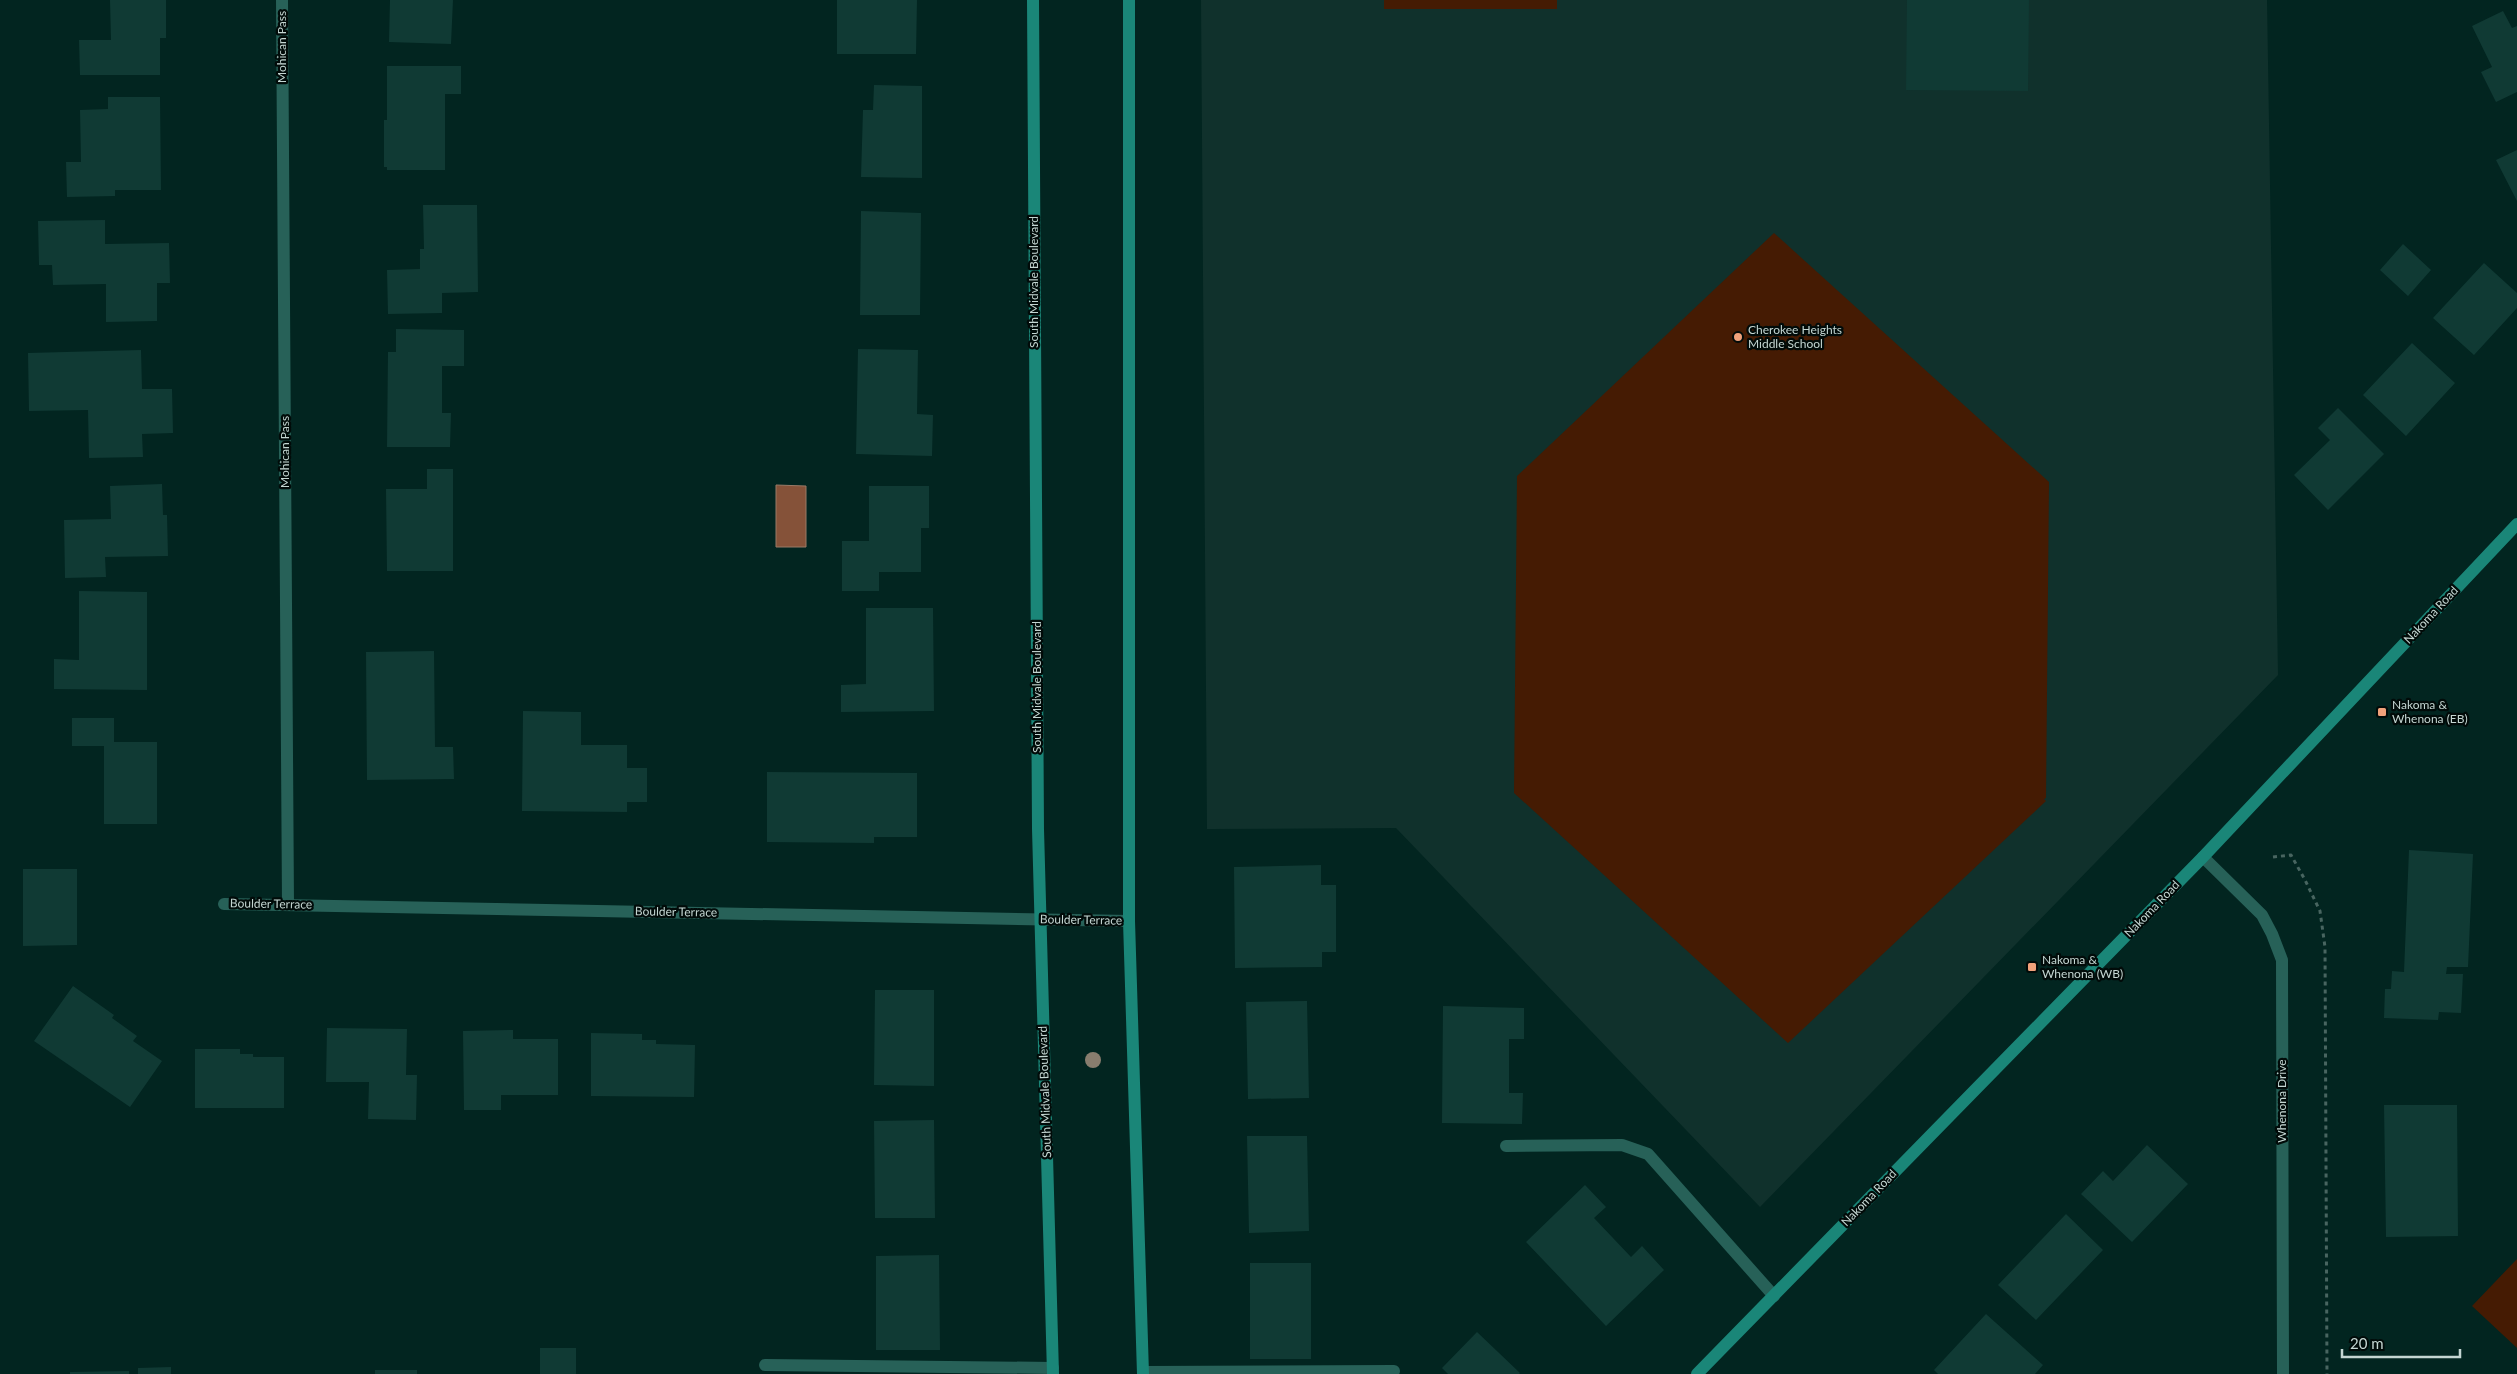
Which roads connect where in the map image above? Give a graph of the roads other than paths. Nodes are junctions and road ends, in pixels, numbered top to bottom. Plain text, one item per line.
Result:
1 (282, 0) edge
2 (1033, 0) edge
3 (1130, 0) edge
4 (2517, 524) edge
5 (2203, 858) junction
6 (224, 904) dead end
7 (288, 904) junction
8 (1040, 919) junction
9 (1129, 921) junction
10 (1506, 1146) dead end
11 (1774, 1296) junction
12 (765, 1365) dead end
13 (1053, 1371) edge
14 (1394, 1371) dead end
15 (1143, 1373) edge
16 (1697, 1374) edge
17 (2284, 1374) edge

1 - 7 street, Mohican Pass
2 - 8 main road, South Midvale Boulevard
3 - 9 main road
4 - 5 main road, Nakoma Road
5 - 11 main road, Nakoma Road
5 - 17 street, Whenona Drive
6 - 7 street, Boulder Terrace
7 - 8 street, Boulder Terrace
8 - 9 street, Boulder Terrace
8 - 13 main road, South Midvale Boulevard
9 - 15 main road
10 - 11 street
11 - 16 main road, Nakoma Road
12 - 13 street
14 - 15 street

